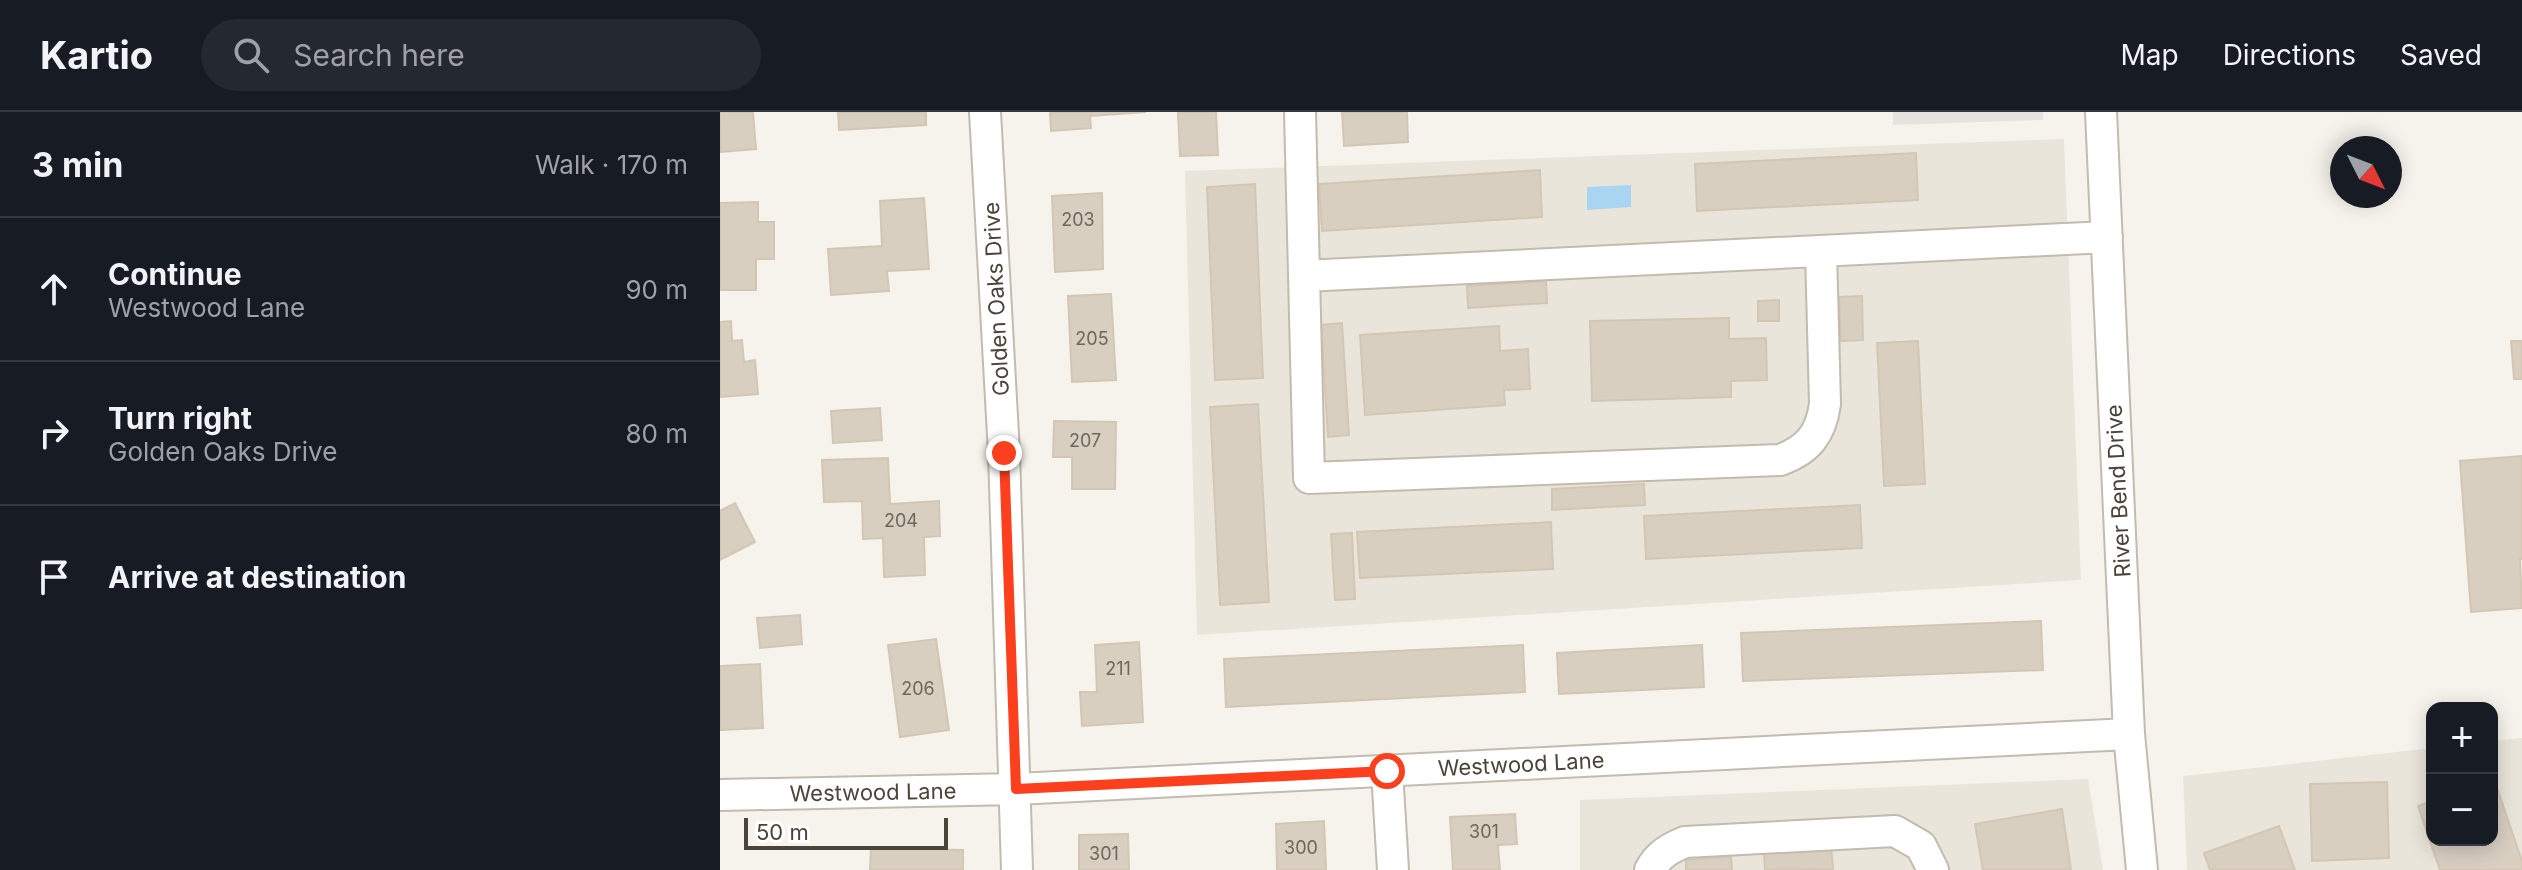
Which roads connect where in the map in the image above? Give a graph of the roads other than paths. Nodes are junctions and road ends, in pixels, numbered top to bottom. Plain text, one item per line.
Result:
1 (985, 112) edge
2 (1300, 112) edge
3 (2101, 112) edge
4 (2107, 237) junction
5 (1821, 251) junction
6 (1304, 276) junction
7 (2129, 734) junction
8 (1387, 771) junction
9 (1016, 789) junction
10 (720, 795) edge
11 (1017, 870) edge
12 (1393, 870) edge
13 (1650, 870) edge
14 (1933, 870) edge
15 (2142, 870) edge

1 - 9 street, Golden Oaks Drive
2 - 6 street
3 - 4 street, River Bend Drive
4 - 5 street
4 - 7 street, River Bend Drive
5 - 6 street
5 - 6 street
7 - 8 street, Westwood Lane
7 - 15 street, River Bend Drive
8 - 9 street, Westwood Lane
8 - 12 street
9 - 10 street, Westwood Lane
9 - 11 street, Golden Oaks Drive
13 - 14 street

